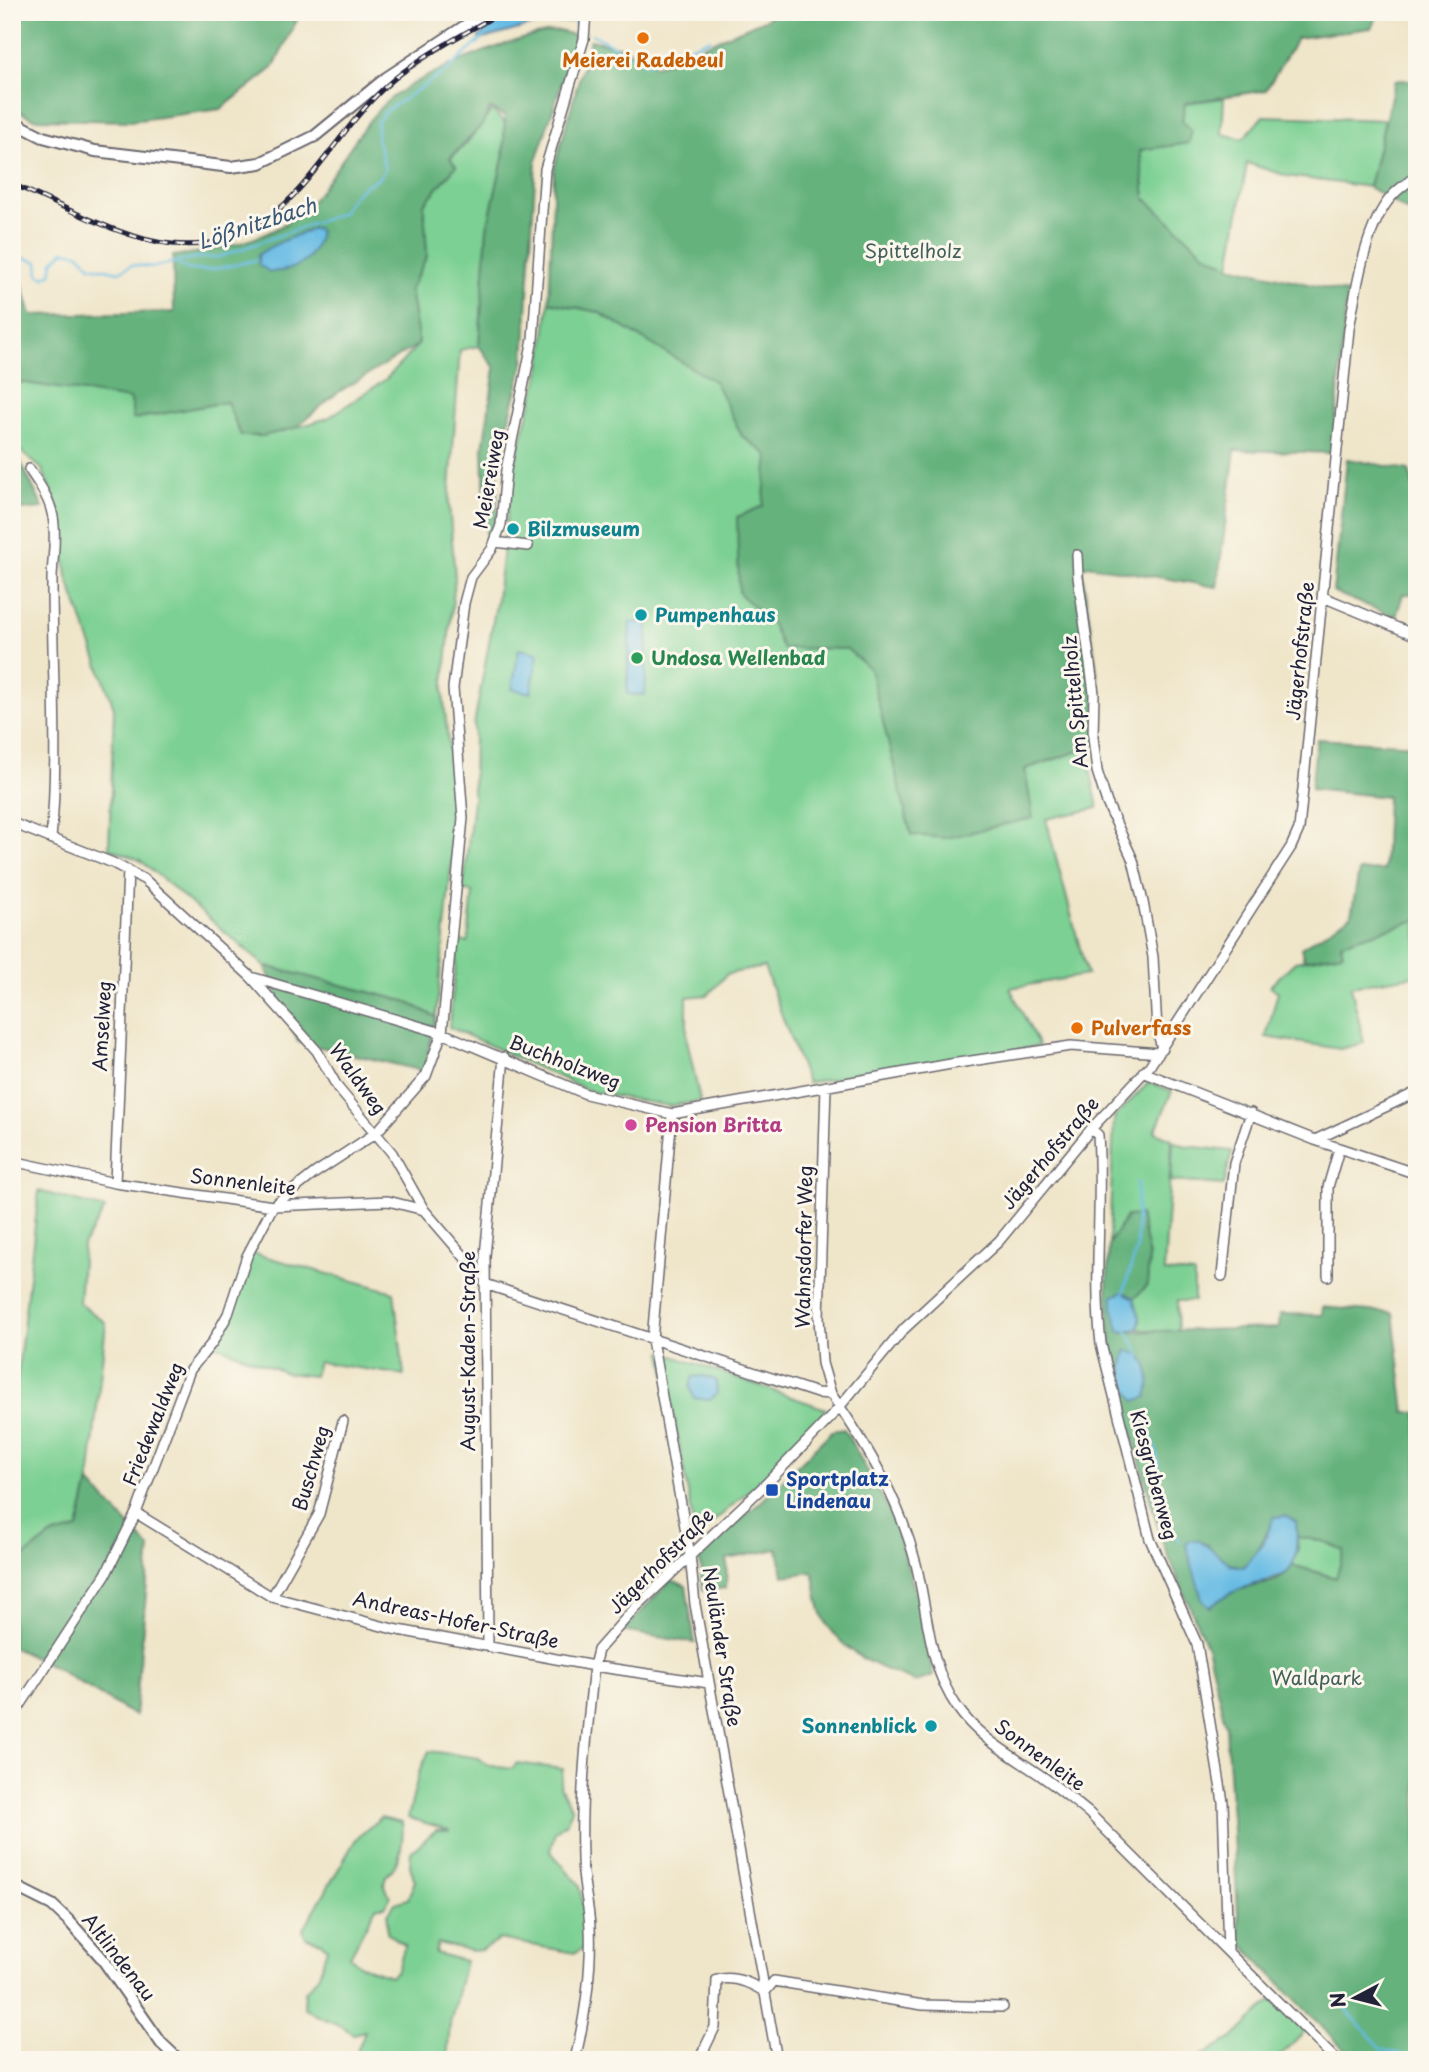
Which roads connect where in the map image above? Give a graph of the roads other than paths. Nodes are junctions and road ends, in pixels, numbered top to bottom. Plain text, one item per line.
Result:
1 (486, 12) edge
2 (586, 12) edge
3 (12, 121) edge
4 (1417, 175) edge
5 (29, 469) dead end
6 (495, 542) junction
7 (528, 546) dead end
8 (1077, 555) dead end
9 (1323, 597) junction
10 (1417, 636) edge
11 (12, 823) edge
12 (51, 839) junction
13 (128, 870) junction
14 (251, 977) junction
15 (442, 1033) junction
16 (1161, 1050) junction
17 (504, 1057) junction
18 (1143, 1072) junction
19 (826, 1086) junction
20 (1417, 1092) edge
21 (1251, 1113) junction
22 (672, 1114) junction
23 (1091, 1129) junction
24 (376, 1133) junction
25 (1315, 1140) junction
26 (1339, 1149) junction
27 (12, 1161) edge
28 (1417, 1174) edge
29 (115, 1182) junction
30 (272, 1206) junction
31 (424, 1210) junction
32 (1222, 1276) dead end
33 (1328, 1276) dead end
34 (485, 1280) junction
35 (652, 1340) junction
36 (831, 1394) junction
37 (839, 1406) junction
38 (343, 1421) dead end
39 (136, 1513) junction
40 (690, 1555) junction
41 (272, 1597) junction
42 (488, 1646) junction
43 (594, 1666) junction
44 (709, 1683) junction
45 (12, 1718) edge
46 (12, 1878) edge
47 (16, 1887) edge
48 (1228, 1951) junction
49 (765, 1992) junction
50 (1003, 2007) dead end
51 (179, 2060) edge
52 (575, 2060) edge
53 (698, 2060) edge
54 (777, 2060) edge
55 (1336, 2060) edge

1 - 3 street
2 - 6 street, Meiereiweg
4 - 9 street, Jägerhofstraße
5 - 12 street
6 - 7 street
6 - 15 street, Meiereiweg
8 - 16 street, Am Spittelholz
9 - 10 street
9 - 16 street, Jägerhofstraße
11 - 12 street, Buchholzweg
12 - 13 street, Buchholzweg
13 - 14 street, Buchholzweg
13 - 29 street, Amselweg
14 - 15 street, Buchholzweg
14 - 24 street, Waldweg
15 - 17 street, Buchholzweg
15 - 24 street, Friedewaldweg
16 - 18 street, Jägerhofstraße
16 - 19 street, Buchholzweg
17 - 22 street, Buchholzweg
17 - 34 street, August-Kaden-Straße
18 - 21 street
18 - 23 street, Jägerhofstraße
19 - 22 street, Buchholzweg
19 - 36 street, Wahnsdorfer Weg
20 - 25 street
21 - 25 street
21 - 32 street
22 - 35 street, Neuländer Straße
23 - 37 street, Jägerhofstraße
23 - 48 street, Kiesgrubenweg
24 - 30 street, Friedewaldweg
24 - 31 street, Waldweg
25 - 26 street
26 - 28 street
26 - 33 street
27 - 29 street, Sonnenleite
29 - 30 street, Sonnenleite
30 - 31 street, Sonnenleite
30 - 39 street, Friedewaldweg
31 - 34 street
34 - 35 street
34 - 42 street, August-Kaden-Straße
35 - 36 street
35 - 40 street, Neuländer Straße
36 - 37 street, Wahnsdorfer Weg
37 - 40 street, Jägerhofstraße
37 - 48 street, Sonnenleite
38 - 41 street, Buschweg
39 - 41 street, Andreas-Hofer-Straße
39 - 45 street, Friedewaldweg
40 - 43 street, Jägerhofstraße
40 - 44 street, Neuländer Straße
41 - 42 street, Andreas-Hofer-Straße
42 - 43 street, Andreas-Hofer-Straße
43 - 44 street, Andreas-Hofer-Straße
43 - 52 street, Jägerhofstraße
44 - 49 street, Neuländer Straße
46 - 47 street, Altlindenau
47 - 51 street, Altlindenau
48 - 55 street, Sonnenleite
49 - 50 street
49 - 53 street
49 - 54 street, Neuländer Straße

